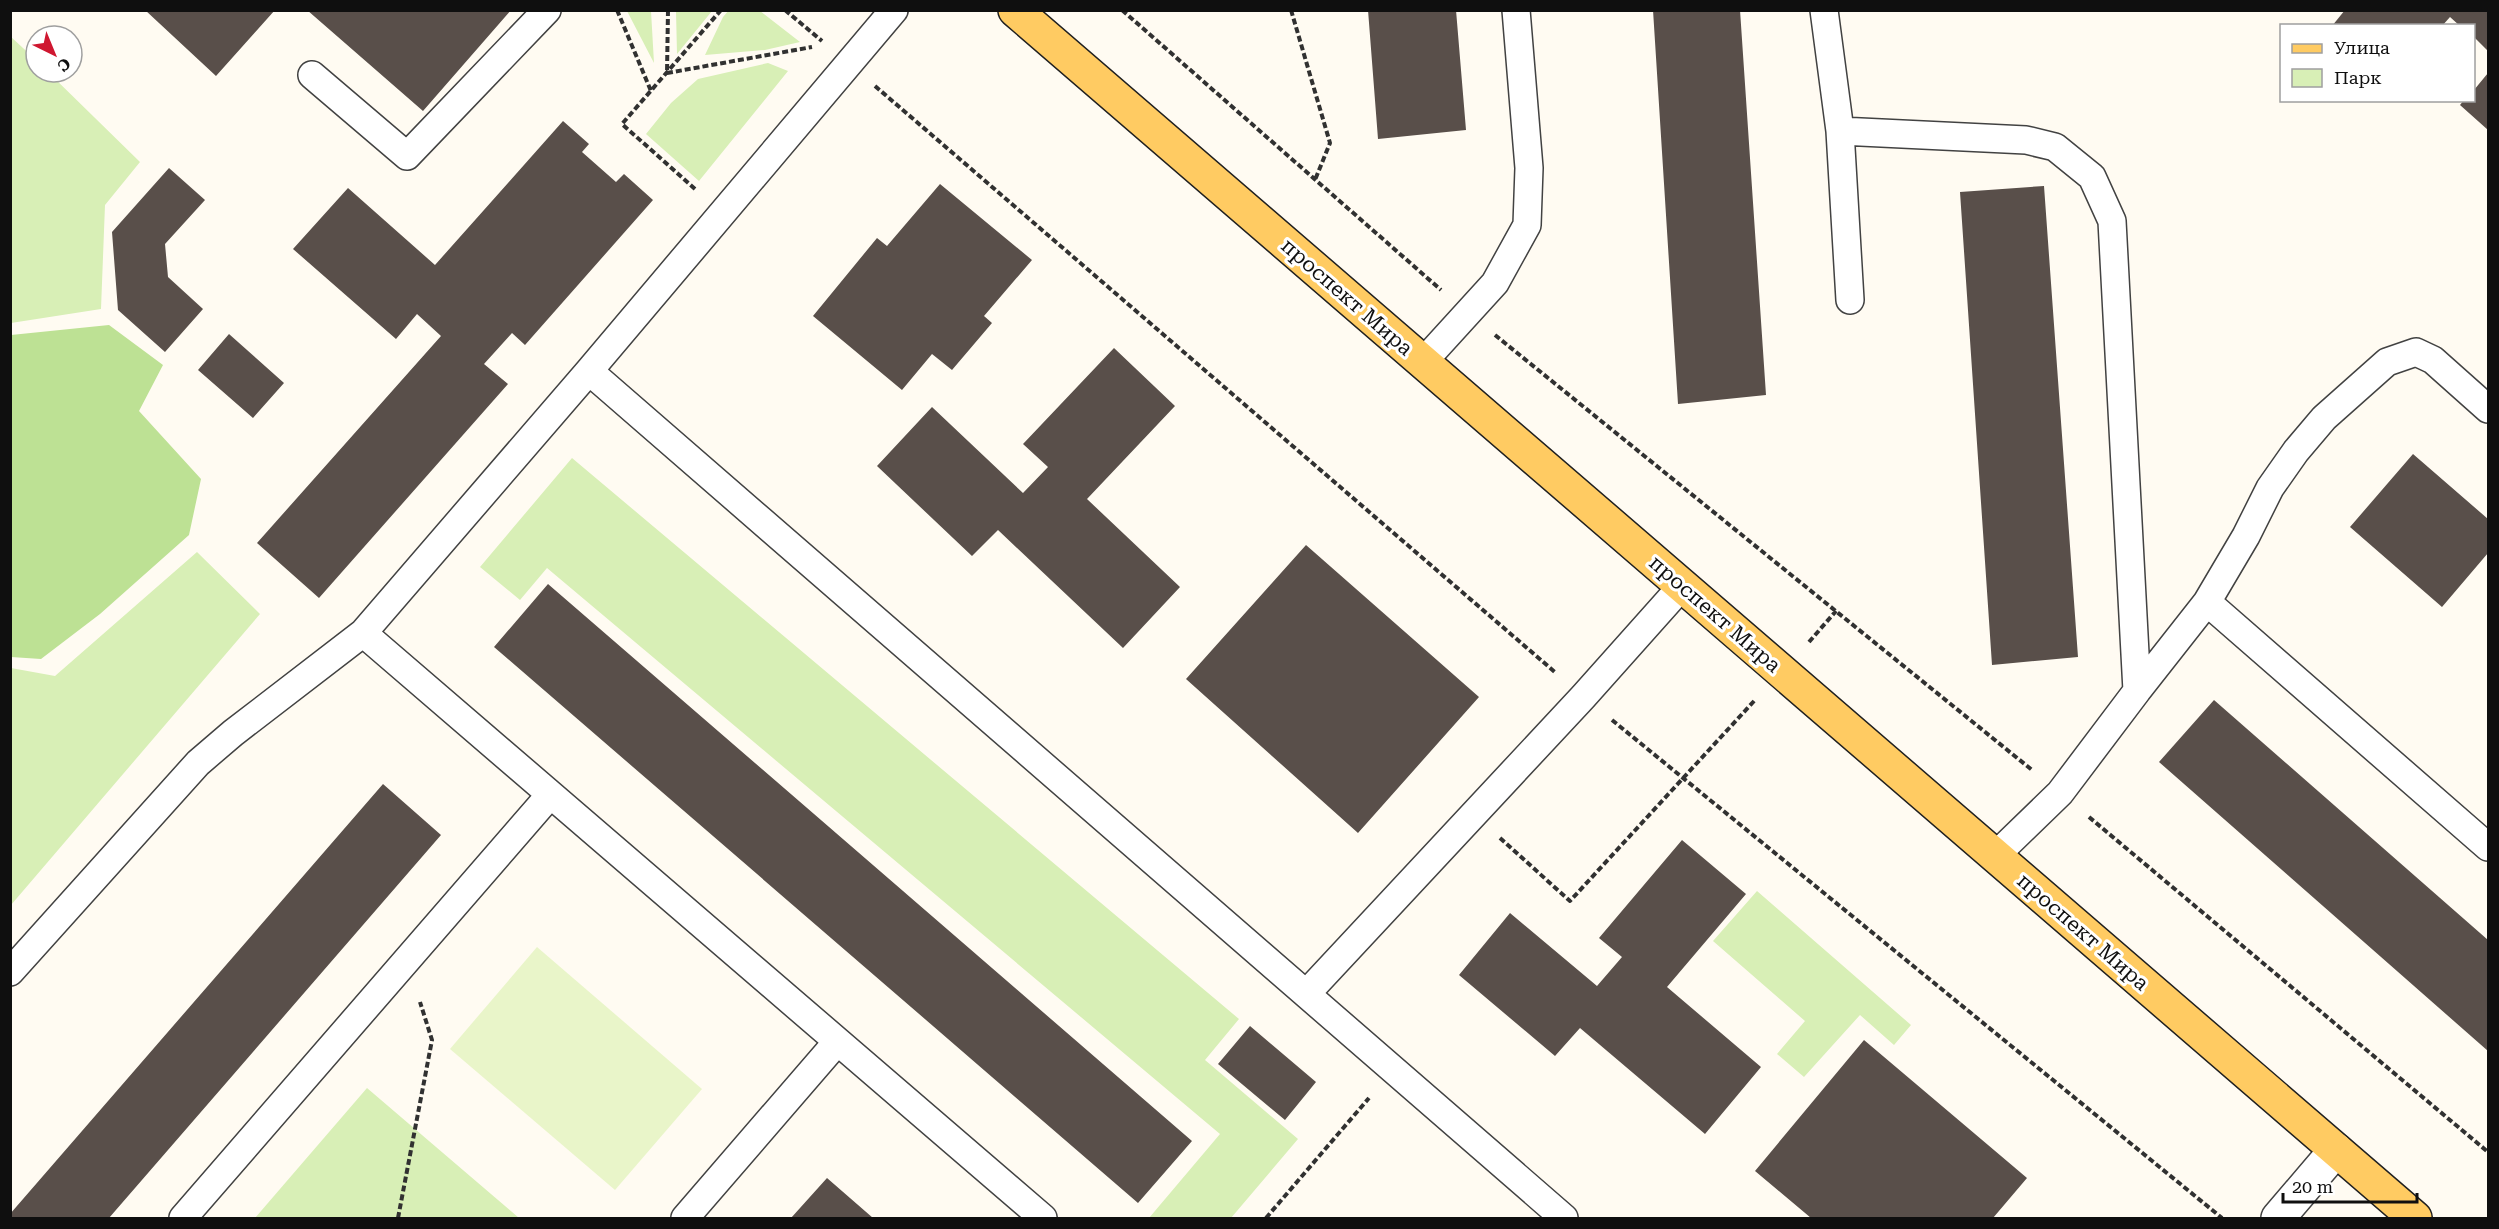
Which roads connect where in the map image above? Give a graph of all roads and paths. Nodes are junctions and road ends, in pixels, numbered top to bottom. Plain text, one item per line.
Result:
1 (547, 10) edge
2 (617, 10) edge
3 (668, 10) edge
4 (721, 10) edge
5 (785, 10) edge
6 (894, 10) edge
7 (1015, 10) edge
8 (1122, 10) edge
9 (1290, 10) edge
10 (1516, 10) edge
11 (1824, 10) edge
12 (849, 63) junction
13 (668, 73) junction
14 (312, 75) dead end
15 (651, 91) junction
16 (1840, 131) junction
17 (1315, 180) junction
18 (700, 193) dead end
19 (1850, 300) dead end
20 (1467, 312) junction
21 (1423, 362) junction
22 (589, 371) junction
23 (2488, 409) edge
24 (1682, 586) junction
25 (2207, 602) junction
26 (1836, 611) junction
27 (363, 633) junction
28 (1782, 672) junction
29 (2137, 691) junction
30 (1583, 697) junction
31 (1682, 776) junction
32 (2060, 793) junction
33 (550, 795) junction
34 (1474, 814) junction
35 (2488, 847) edge
36 (1995, 856) junction
37 (408, 961) junction
38 (10, 972) edge
39 (1307, 993) junction
40 (837, 1042) junction
41 (1393, 1070) junction
42 (2336, 1150) junction
43 (2488, 1152) edge
44 (183, 1218) edge
45 (398, 1218) edge
46 (685, 1218) edge
47 (1043, 1218) edge
48 (1266, 1218) edge
49 (1564, 1218) edge
50 (2222, 1218) edge
51 (2278, 1218) edge
52 (2415, 1218) edge

1 - 14 lane
2 - 15 path
3 - 13 path
4 - 13 path
5 - 13 path
6 - 12 lane
7 - 21 main road, проспект Мира
8 - 17 path
9 - 17 path
10 - 20 lane
11 - 16 lane
12 - 22 lane
12 - 30 path
13 - 15 path
15 - 18 path
16 - 19 lane
16 - 29 lane
17 - 20 path
20 - 21 lane
20 - 26 path
21 - 24 main road, проспект Мира
22 - 27 lane
22 - 39 lane
23 - 25 lane
24 - 28 main road, проспект Мира
24 - 30 lane
25 - 29 lane
25 - 35 lane
26 - 28 path
26 - 32 path
27 - 33 lane
27 - 38 lane
28 - 31 path
28 - 36 main road, проспект Мира
29 - 32 lane
30 - 31 path
30 - 34 lane
31 - 34 path
31 - 50 path
32 - 36 lane
32 - 43 path
33 - 37 lane
33 - 40 lane
34 - 39 lane
36 - 42 main road, проспект Мира
37 - 44 lane
37 - 45 path
39 - 41 lane
40 - 46 lane
40 - 47 lane
41 - 48 path
41 - 49 lane
42 - 51 street
42 - 52 main road, проспект Мира

